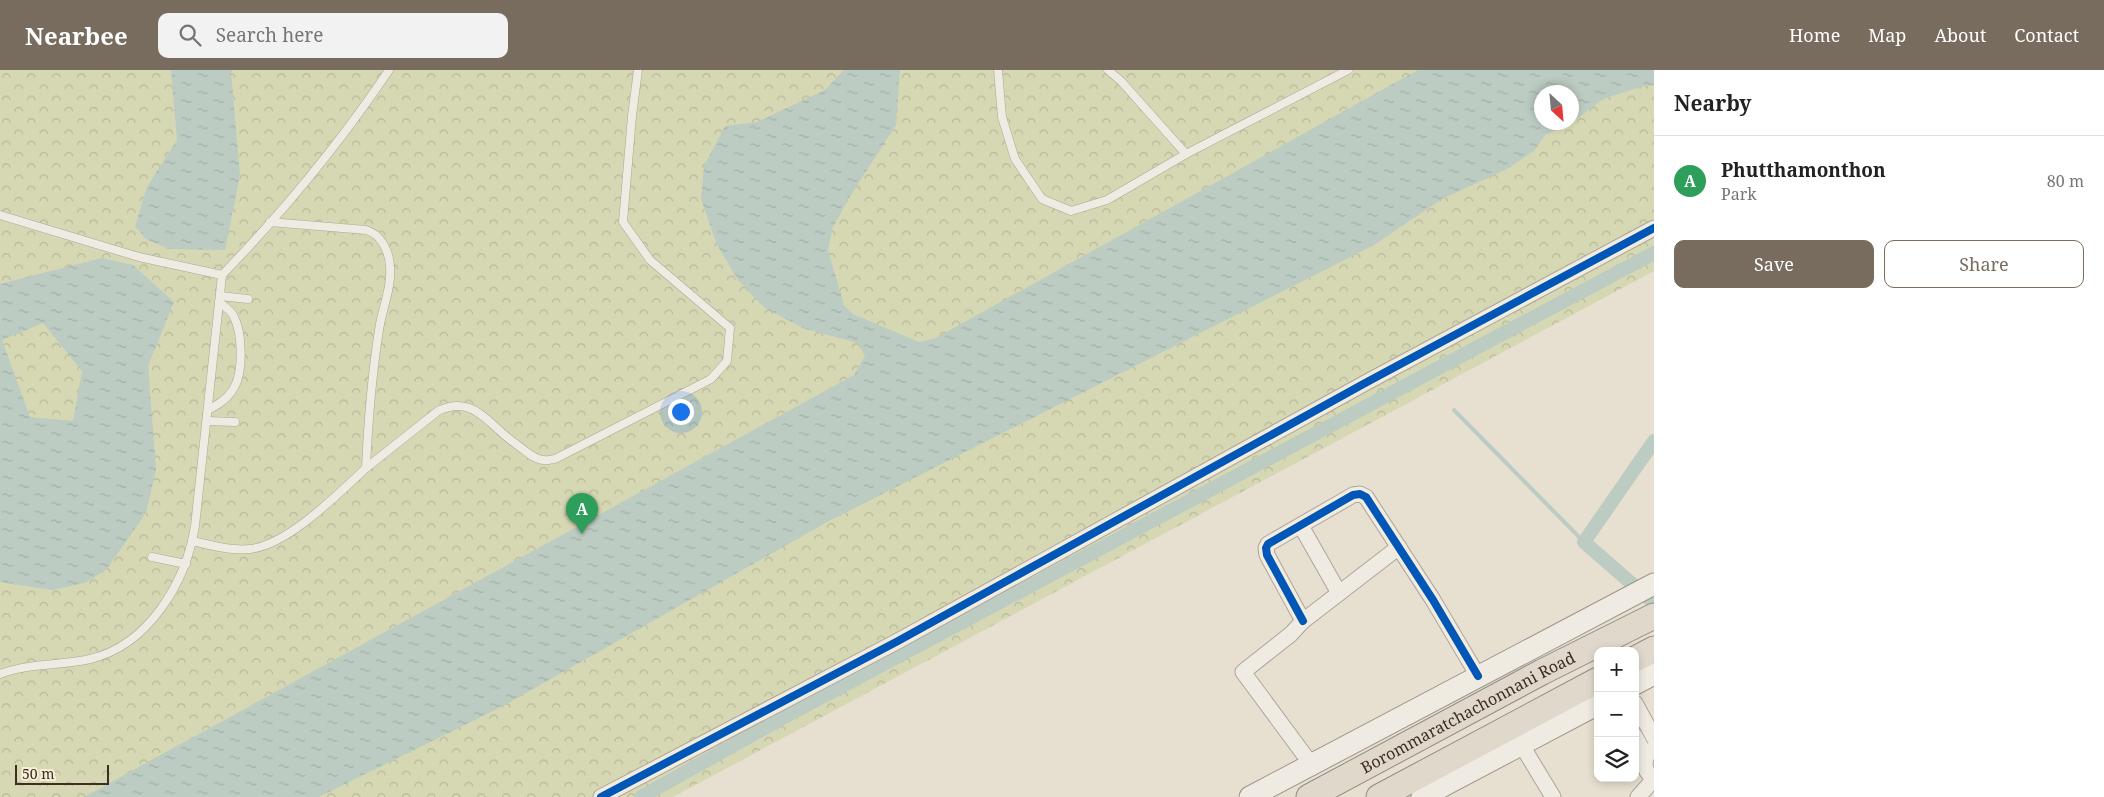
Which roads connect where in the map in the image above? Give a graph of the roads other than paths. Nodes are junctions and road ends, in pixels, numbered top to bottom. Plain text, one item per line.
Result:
1 (389, 70) edge
2 (638, 70) edge
3 (998, 70) edge
4 (1108, 70) edge
5 (1348, 70) edge
6 (1186, 154) junction
7 (0, 215) edge
8 (270, 222) junction
9 (1654, 228) edge
10 (222, 275) junction
11 (219, 299) junction
12 (248, 299) dead end
13 (208, 410) junction
14 (207, 421) junction
15 (235, 422) dead end
16 (366, 468) junction
17 (1300, 526) junction
18 (192, 541) junction
19 (1399, 547) junction
20 (152, 557) dead end
21 (186, 564) junction
22 (1654, 584) edge
23 (1339, 593) junction
24 (1653, 616) edge
25 (1303, 621) junction
26 (1654, 649) edge
27 (1639, 657) edge
28 (0, 674) edge
29 (1654, 674) edge
30 (1478, 676) junction
31 (1594, 682) edge
32 (1639, 682) edge
33 (1594, 706) edge
34 (1639, 710) edge
35 (1636, 737) edge
36 (1654, 738) edge
37 (1521, 744) junction
38 (1650, 752) edge
39 (1311, 764) junction
40 (601, 797) edge
41 (1250, 797) edge
42 (1309, 797) edge
43 (1379, 797) edge
44 (1422, 797) edge
45 (1553, 797) edge
46 (1638, 797) edge

1 - 8 lane
2 - 16 lane
3 - 6 lane
4 - 6 lane
5 - 6 lane
7 - 10 lane
8 - 10 lane
8 - 16 lane
9 - 40 street
10 - 11 lane
11 - 12 lane
11 - 13 lane
11 - 13 lane
13 - 14 lane
14 - 15 lane
14 - 18 lane
16 - 18 lane
17 - 19 street
17 - 23 street
17 - 25 street
18 - 21 lane
19 - 23 street
19 - 30 street
20 - 21 lane
21 - 28 lane
22 - 30 main road
23 - 25 street
24 - 42 highway, Borommaratchachonnani Road
25 - 39 street
26 - 27 highway
29 - 32 main road
30 - 39 main road
31 - 43 highway, Borommaratchachonnani Road
33 - 37 main road
34 - 36 street
35 - 38 street
37 - 44 main road
37 - 45 street
38 - 46 street
39 - 41 main road

